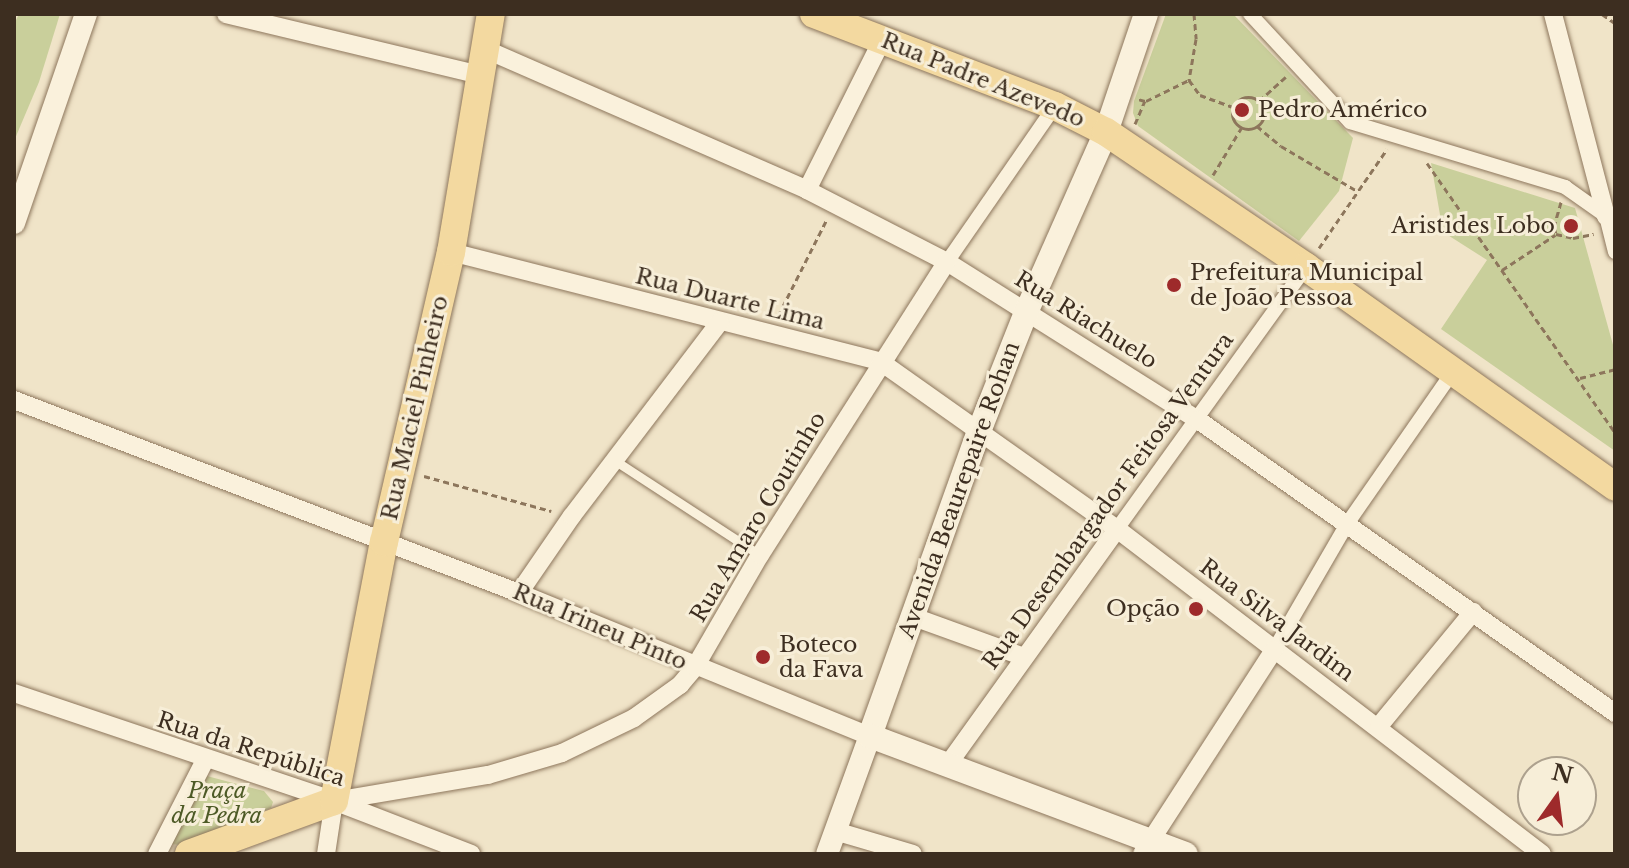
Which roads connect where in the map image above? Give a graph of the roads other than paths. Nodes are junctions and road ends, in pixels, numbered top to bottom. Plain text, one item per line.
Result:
1 (86, 14) edge
2 (226, 14) edge
3 (491, 14) edge
4 (814, 14) edge
5 (1146, 14) edge
6 (1250, 14) edge
7 (1553, 14) edge
8 (883, 38) junction
9 (482, 62) junction
10 (1055, 106) junction
11 (1106, 132) junction
12 (807, 190) junction
13 (15, 217) edge
14 (1610, 222) edge
15 (451, 252) junction
16 (1615, 252) edge
17 (947, 262) junction
18 (1306, 267) junction
19 (1027, 310) junction
20 (720, 322) junction
21 (881, 362) junction
22 (1452, 373) junction
23 (14, 400) edge
24 (1198, 420) junction
25 (979, 431) junction
26 (614, 460) junction
27 (1615, 487) edge
28 (1347, 524) junction
29 (1117, 529) junction
30 (384, 542) junction
31 (760, 555) junction
32 (519, 593) junction
33 (1473, 612) junction
34 (911, 616) junction
35 (1274, 650) junction
36 (1024, 657) junction
37 (695, 667) junction
38 (14, 693) edge
39 (1615, 713) edge
40 (1379, 726) junction
41 (870, 736) junction
42 (205, 760) junction
43 (949, 763) junction
44 (334, 801) junction
45 (835, 831) junction
46 (1148, 847) edge
47 (157, 854) edge
48 (189, 854) edge
49 (326, 854) edge
50 (471, 854) edge
51 (827, 854) edge
52 (913, 854) edge
53 (1186, 854) edge
54 (1542, 854) edge

1 - 13 street
2 - 9 street, Rua Riachuelo
3 - 9 main road, Rua Maciel Pinheiro
4 - 8 main road, Rua Padre Azevedo
5 - 11 main road, Avenida Beaurepaire Rohan
6 - 14 street
7 - 14 street
8 - 10 main road, Rua Padre Azevedo
8 - 12 street
9 - 12 street, Rua Riachuelo
9 - 15 main road, Rua Maciel Pinheiro
10 - 11 main road, Rua Padre Azevedo
10 - 17 street, Rua Amaro Coutinho
11 - 18 main road, Rua Padre Azevedo
11 - 19 main road, Avenida Beaurepaire Rohan
12 - 17 street, Rua Riachuelo
14 - 16 street
15 - 20 street, Rua Duarte Lima
15 - 30 main road, Rua Maciel Pinheiro
17 - 19 street, Rua Riachuelo
17 - 21 street, Rua Amaro Coutinho
18 - 22 main road, Rua Padre Azevedo
18 - 24 street, Rua Desembargador Feitosa Ventura
19 - 24 street, Rua Riachuelo
19 - 25 main road, Avenida Beaurepaire Rohan
20 - 21 street, Rua Duarte Lima
20 - 26 street
21 - 25 street, Rua Duarte Lima
21 - 31 street, Rua Amaro Coutinho
22 - 27 main road, Rua Padre Azevedo
22 - 28 street
23 - 30 street, Rua Irineu Pinto
24 - 28 street, Rua Riachuelo
24 - 29 street, Rua Desembargador Feitosa Ventura
25 - 29 street, Rua Silva Jardim
25 - 34 main road, Avenida Beaurepaire Rohan
26 - 31 lane
26 - 32 street
28 - 33 street, Rua Riachuelo
28 - 35 street
29 - 35 street, Rua Silva Jardim
29 - 36 street, Rua Desembargador Feitosa Ventura
30 - 32 street, Rua Irineu Pinto
30 - 44 main road, Rua Maciel Pinheiro
31 - 37 street, Rua Amaro Coutinho
32 - 37 street, Rua Irineu Pinto
33 - 39 street, Rua Riachuelo
33 - 40 street
34 - 36 street
34 - 41 main road, Avenida Beaurepaire Rohan
35 - 40 street, Rua Silva Jardim
35 - 46 street
36 - 43 street, Rua Desembargador Feitosa Ventura
37 - 41 street, Rua Irineu Pinto
37 - 44 street, Rua Amaro Coutinho
38 - 42 street, Rua da República
40 - 54 street, Rua Silva Jardim
41 - 43 main road, Rua Irineu Pinto
41 - 45 street, Avenida Beaurepaire Rohan
42 - 44 street, Rua da República
42 - 47 street
43 - 46 main road, Rua Irineu Pinto
44 - 48 main road
44 - 49 street
44 - 50 street, Rua da República
45 - 51 street, Avenida Beaurepaire Rohan
45 - 52 street
46 - 53 main road, Rua Irineu Pinto

